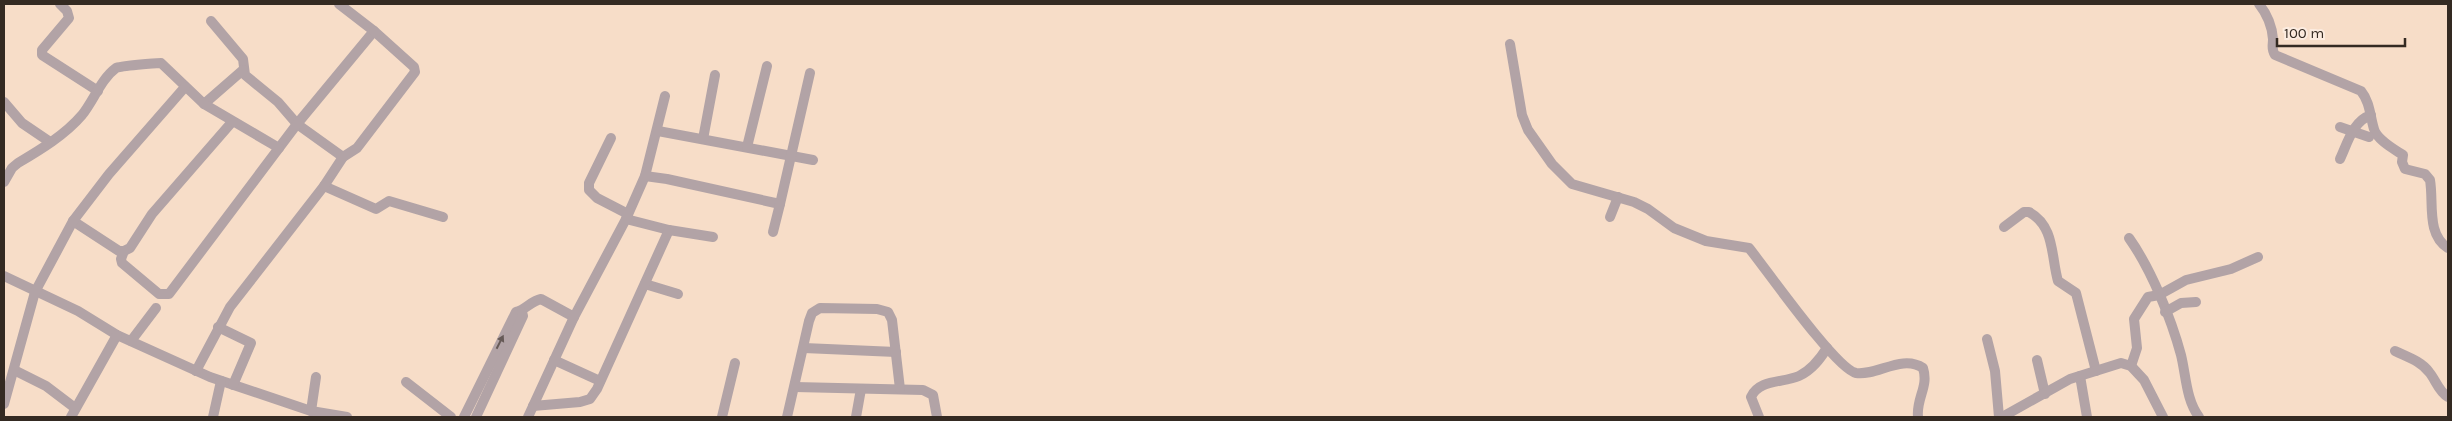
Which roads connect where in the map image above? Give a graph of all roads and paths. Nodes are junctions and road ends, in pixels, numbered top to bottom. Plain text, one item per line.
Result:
1 (60, 4) edge
2 (339, 4) edge
3 (2259, 4) edge
4 (211, 21) dead end
5 (374, 31) junction
6 (1510, 44) dead end
7 (766, 66) dead end
8 (243, 70) junction
9 (715, 74) dead end
10 (810, 74) dead end
11 (185, 87) junction
12 (98, 91) junction
13 (665, 96) dead end
14 (4, 102) edge
15 (204, 104) junction
16 (2371, 115) junction
17 (232, 122) junction
18 (297, 124) junction
19 (2340, 127) dead end
20 (658, 131) junction
21 (2353, 131) junction
22 (2370, 137) dead end
23 (611, 138) dead end
24 (703, 139) junction
25 (50, 142) junction
26 (747, 147) junction
27 (279, 148) junction
28 (343, 157) junction
29 (791, 158) junction
30 (2340, 159) dead end
31 (813, 160) dead end
32 (645, 176) junction
33 (4, 182) edge
34 (324, 186) junction
35 (1618, 197) junction
36 (780, 204) junction
37 (443, 217) dead end
38 (627, 217) junction
39 (1610, 217) dead end
40 (73, 220) junction
41 (2004, 227) dead end
42 (669, 230) junction
43 (773, 232) dead end
44 (713, 237) dead end
45 (2129, 238) dead end
46 (2448, 248) edge
47 (124, 251) junction
48 (2258, 256) dead end
49 (4, 276) edge
50 (645, 284) junction
51 (35, 292) junction
52 (678, 294) dead end
53 (2159, 295) junction
54 (2196, 302) dead end
55 (156, 308) dead end
56 (2165, 312) junction
57 (574, 317) junction
58 (218, 328) junction
59 (117, 335) junction
60 (1987, 339) dead end
61 (131, 341) junction
62 (804, 348) junction
63 (1827, 348) junction
64 (896, 352) junction
65 (2395, 352) dead end
66 (554, 360) junction
67 (2037, 360) dead end
68 (735, 363) dead end
69 (493, 366) junction
70 (2131, 366) junction
71 (14, 370) junction
72 (196, 371) junction
73 (2096, 371) junction
74 (2080, 376) junction
75 (316, 377) dead end
76 (221, 381) junction
77 (600, 381) junction
78 (406, 382) dead end
79 (233, 385) junction
80 (795, 387) junction
81 (6, 388) edge
82 (861, 389) junction
83 (900, 389) junction
84 (2045, 394) junction
85 (2448, 396) edge
86 (4, 404) edge
87 (533, 406) junction
88 (311, 411) junction
89 (73, 412) edge
90 (213, 417) edge
91 (347, 417) edge
92 (451, 417) edge
93 (464, 417) edge
94 (476, 417) edge
95 (528, 417) edge
96 (722, 417) edge
97 (787, 417) edge
98 (856, 417) edge
99 (937, 417) edge
100 (1759, 417) edge
101 (1918, 417) edge
102 (2000, 417) edge
103 (2087, 417) edge
104 (2163, 417) edge
105 (2198, 417) edge

1 - 12 street
2 - 5 street
3 - 16 street
4 - 8 street
5 - 18 street
5 - 28 street
6 - 35 street
7 - 26 street
8 - 15 street
8 - 18 street
9 - 24 street
10 - 29 street
11 - 12 street
11 - 15 street
11 - 40 street
12 - 25 street
13 - 20 street
14 - 25 street
15 - 17 street
16 - 21 street
16 - 46 street
17 - 27 street
17 - 47 street
18 - 27 street
18 - 28 street
19 - 21 street
20 - 24 street
20 - 32 street
21 - 22 street
21 - 30 street
23 - 38 street
24 - 26 street
25 - 33 street
26 - 29 street
27 - 47 street
28 - 34 street
29 - 31 street
29 - 36 street
32 - 36 street
32 - 38 street
34 - 37 street
34 - 58 street
35 - 39 street
35 - 63 street
36 - 43 street
38 - 42 street
38 - 57 street
40 - 47 street
40 - 51 street
41 - 73 street
42 - 44 street
42 - 50 street
45 - 53 street
48 - 53 street
49 - 51 street
50 - 52 street
50 - 77 street
51 - 59 street
51 - 71 street
53 - 56 street
53 - 70 street
54 - 56 street
55 - 61 street
56 - 105 street
57 - 66 street
57 - 69 street
58 - 72 street
58 - 79 street
59 - 61 street
59 - 89 street
60 - 102 street
61 - 72 street
62 - 64 street
62 - 64 street
62 - 80 street
63 - 100 street
63 - 101 street
64 - 83 street
65 - 85 street
66 - 77 street
66 - 87 street
67 - 84 street
68 - 96 street
69 - 93 street
69 - 94 street
70 - 73 street
70 - 104 street
71 - 81 street
71 - 89 street
72 - 76 street
73 - 74 street
74 - 84 street
74 - 103 street
75 - 88 street
76 - 79 street
76 - 90 street
77 - 87 street
78 - 92 street
79 - 88 street
80 - 82 street
80 - 97 street
81 - 86 street
82 - 83 street
82 - 98 street
83 - 99 street
84 - 102 street
87 - 95 street
88 - 91 street

